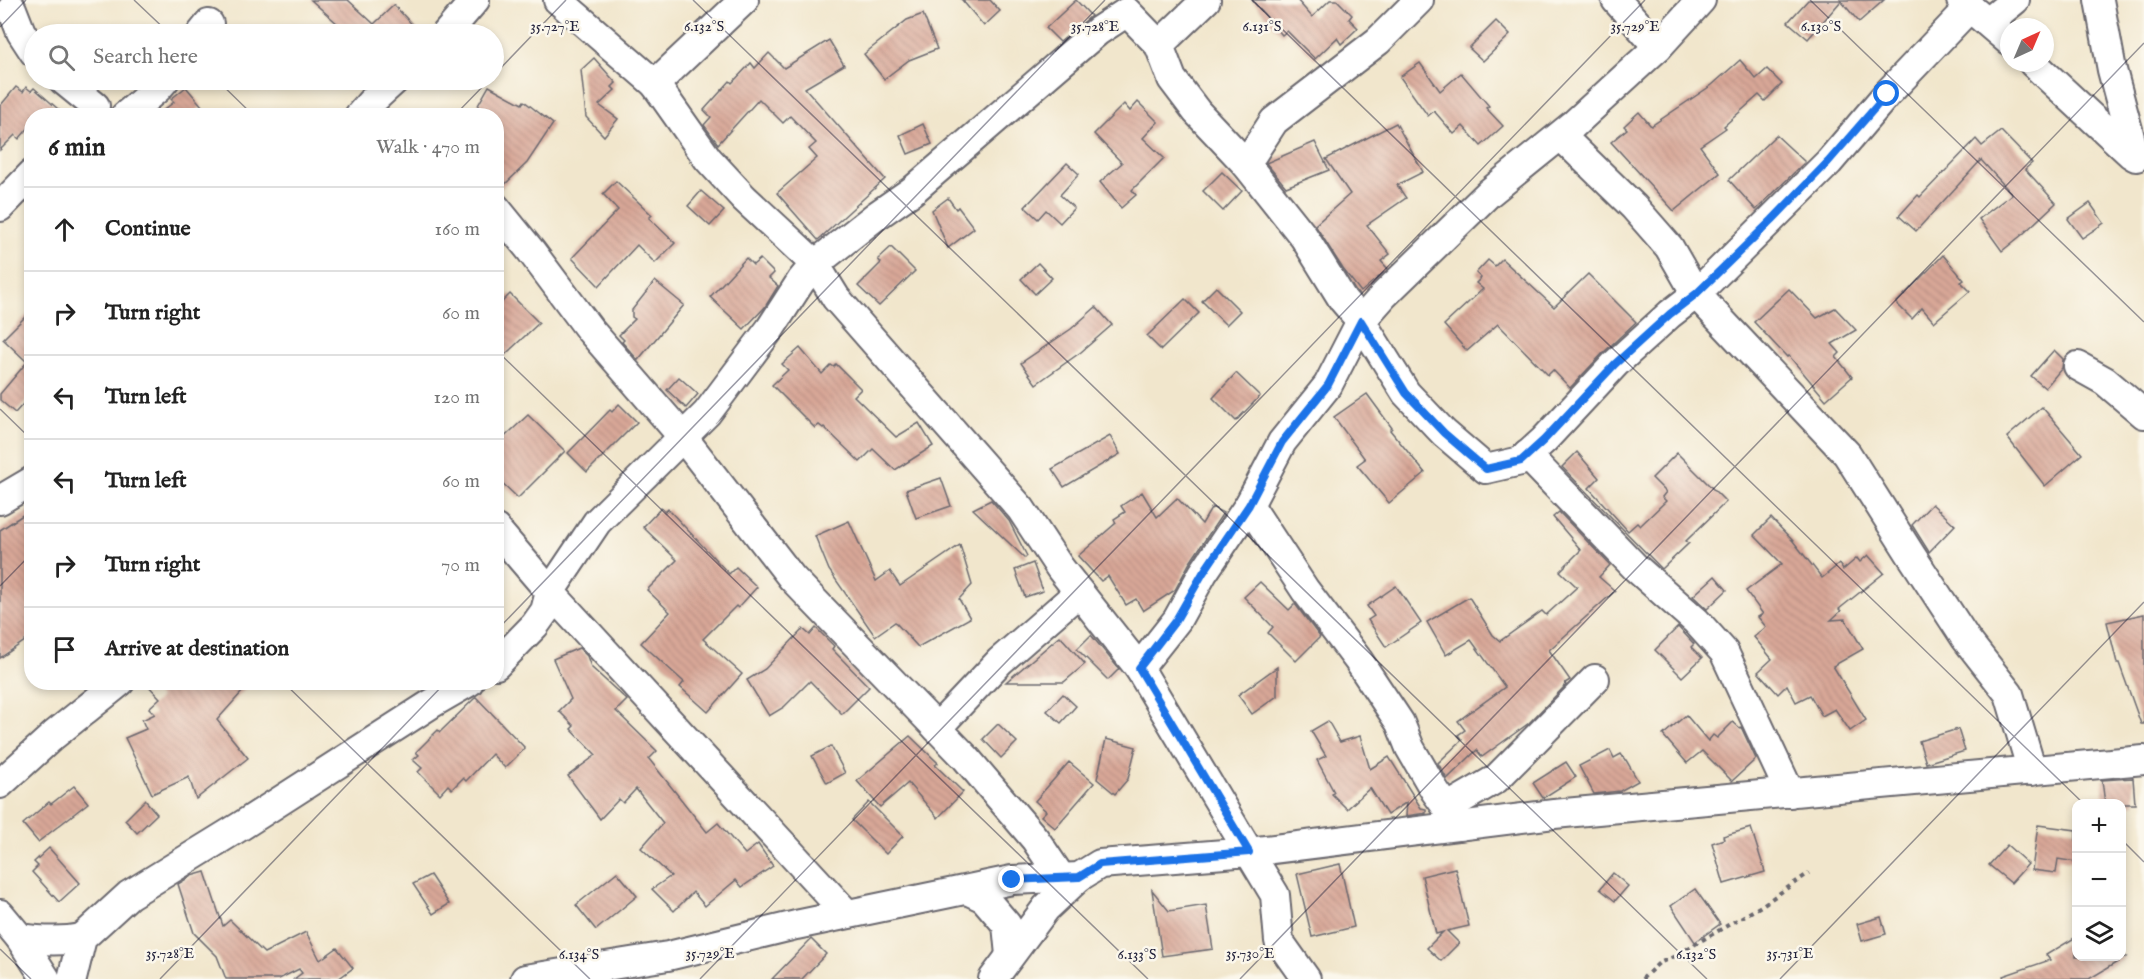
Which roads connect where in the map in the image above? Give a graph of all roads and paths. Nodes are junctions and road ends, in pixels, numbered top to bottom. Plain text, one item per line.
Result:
1 (475, 0) edge
2 (558, 0) edge
3 (744, 0) edge
4 (1206, 0) edge
5 (1616, 0) edge
6 (1701, 0) edge
7 (2014, 0) edge
8 (2099, 0) edge
9 (1405, 4) edge
10 (1123, 6) edge
11 (1973, 10) edge
12 (7, 17) edge
13 (455, 24) edge
14 (2000, 33) edge
15 (24, 37) edge
16 (1159, 45) junction
17 (1658, 47) junction
18 (2043, 72) edge
19 (655, 84) junction
20 (73, 90) edge
21 (156, 90) edge
22 (388, 90) edge
23 (91, 108) edge
24 (134, 108) edge
25 (375, 108) edge
26 (1561, 136) junction
27 (2139, 160) edge
28 (1246, 164) junction
29 (24, 182) edge
30 (0, 207) edge
31 (504, 218) edge
32 (815, 264) junction
33 (1696, 294) junction
34 (1361, 321) junction
35 (2078, 366) dead end
36 (2144, 414) edge
37 (682, 436) junction
38 (1527, 455) junction
39 (24, 486) edge
40 (0, 500) edge
41 (1249, 505) junction
42 (504, 538) edge
43 (550, 592) junction
44 (1079, 592) junction
45 (504, 657) edge
46 (1139, 668) junction
47 (1595, 679) dead end
48 (110, 690) edge
49 (455, 690) edge
50 (937, 728) junction
51 (2144, 760) edge
52 (2032, 771) junction
53 (0, 784) edge
54 (1790, 793) junction
55 (1454, 817) junction
56 (1249, 852) junction
57 (1809, 873) dead end
58 (1070, 878) junction
59 (967, 890) junction
60 (0, 914) edge
61 (848, 915) junction
62 (20, 938) junction
63 (82, 938) junction
64 (1010, 955) junction
65 (669, 967) edge
66 (46, 979) edge
67 (72, 979) edge
68 (525, 979) edge
69 (993, 979) edge
70 (1306, 979) edge
71 (1642, 979) edge

1 - 13 street
2 - 19 street
3 - 19 street
4 - 16 street
5 - 17 street
6 - 17 street
7 - 11 street
8 - 27 street
9 - 28 street
10 - 16 street
10 - 32 street
11 - 14 street
11 - 33 street
12 - 15 street
16 - 28 street
17 - 26 street
18 - 27 street
19 - 32 street
20 - 23 street
21 - 24 street
22 - 25 street
26 - 33 street
26 - 34 street
28 - 34 street
29 - 30 street
31 - 37 street
32 - 37 street
32 - 44 street
33 - 38 street
33 - 52 street
34 - 38 street
34 - 41 street
35 - 36 street
37 - 43 street
37 - 50 street
38 - 54 street
39 - 40 street
41 - 46 street
41 - 55 street
42 - 43 street
43 - 45 street
43 - 61 street
44 - 46 street
44 - 50 street
46 - 56 street
47 - 55 street
48 - 53 street
49 - 63 street
50 - 58 street
51 - 52 street
52 - 54 street
54 - 55 street
55 - 56 street
56 - 58 street
56 - 70 street
57 - 71 path
58 - 59 street
58 - 64 street
59 - 61 street
59 - 64 street
60 - 62 street
61 - 65 street
62 - 63 street
62 - 66 street
63 - 67 street
64 - 69 street
65 - 68 street

